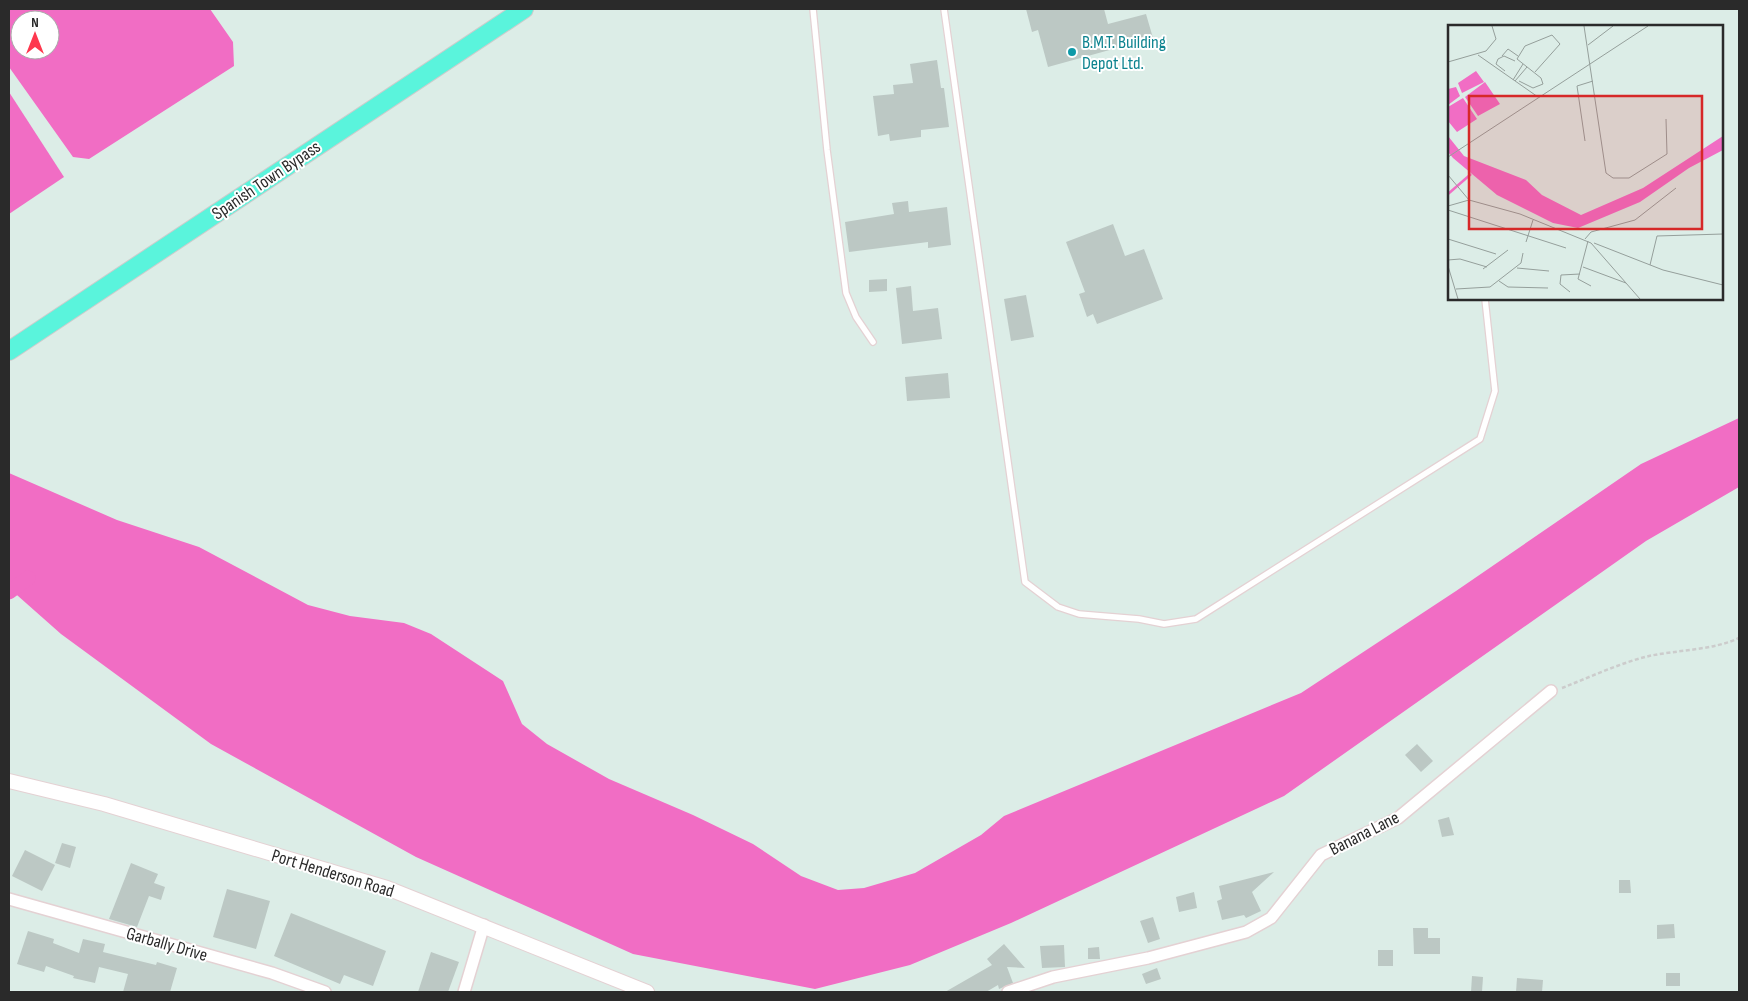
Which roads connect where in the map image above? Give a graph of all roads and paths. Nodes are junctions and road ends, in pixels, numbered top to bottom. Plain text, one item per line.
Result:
1 (813, 9) edge
2 (944, 9) edge
3 (516, 10) edge
4 (1485, 300) edge
5 (873, 342) dead end
6 (9, 351) edge
7 (1739, 638) edge
8 (1551, 691) joint
9 (9, 781) edge
10 (9, 899) edge
11 (484, 925) junction
12 (325, 992) edge
13 (464, 992) edge
14 (647, 992) edge
15 (1008, 992) edge

1 - 5 lane
2 - 4 lane
3 - 6 main road, Spanish Town Bypass
7 - 8 path
8 - 15 street, Banana Lane
9 - 11 street, Port Henderson Road
10 - 12 street, Garbally Drive
11 - 13 street
11 - 14 street, Port Henderson Road

